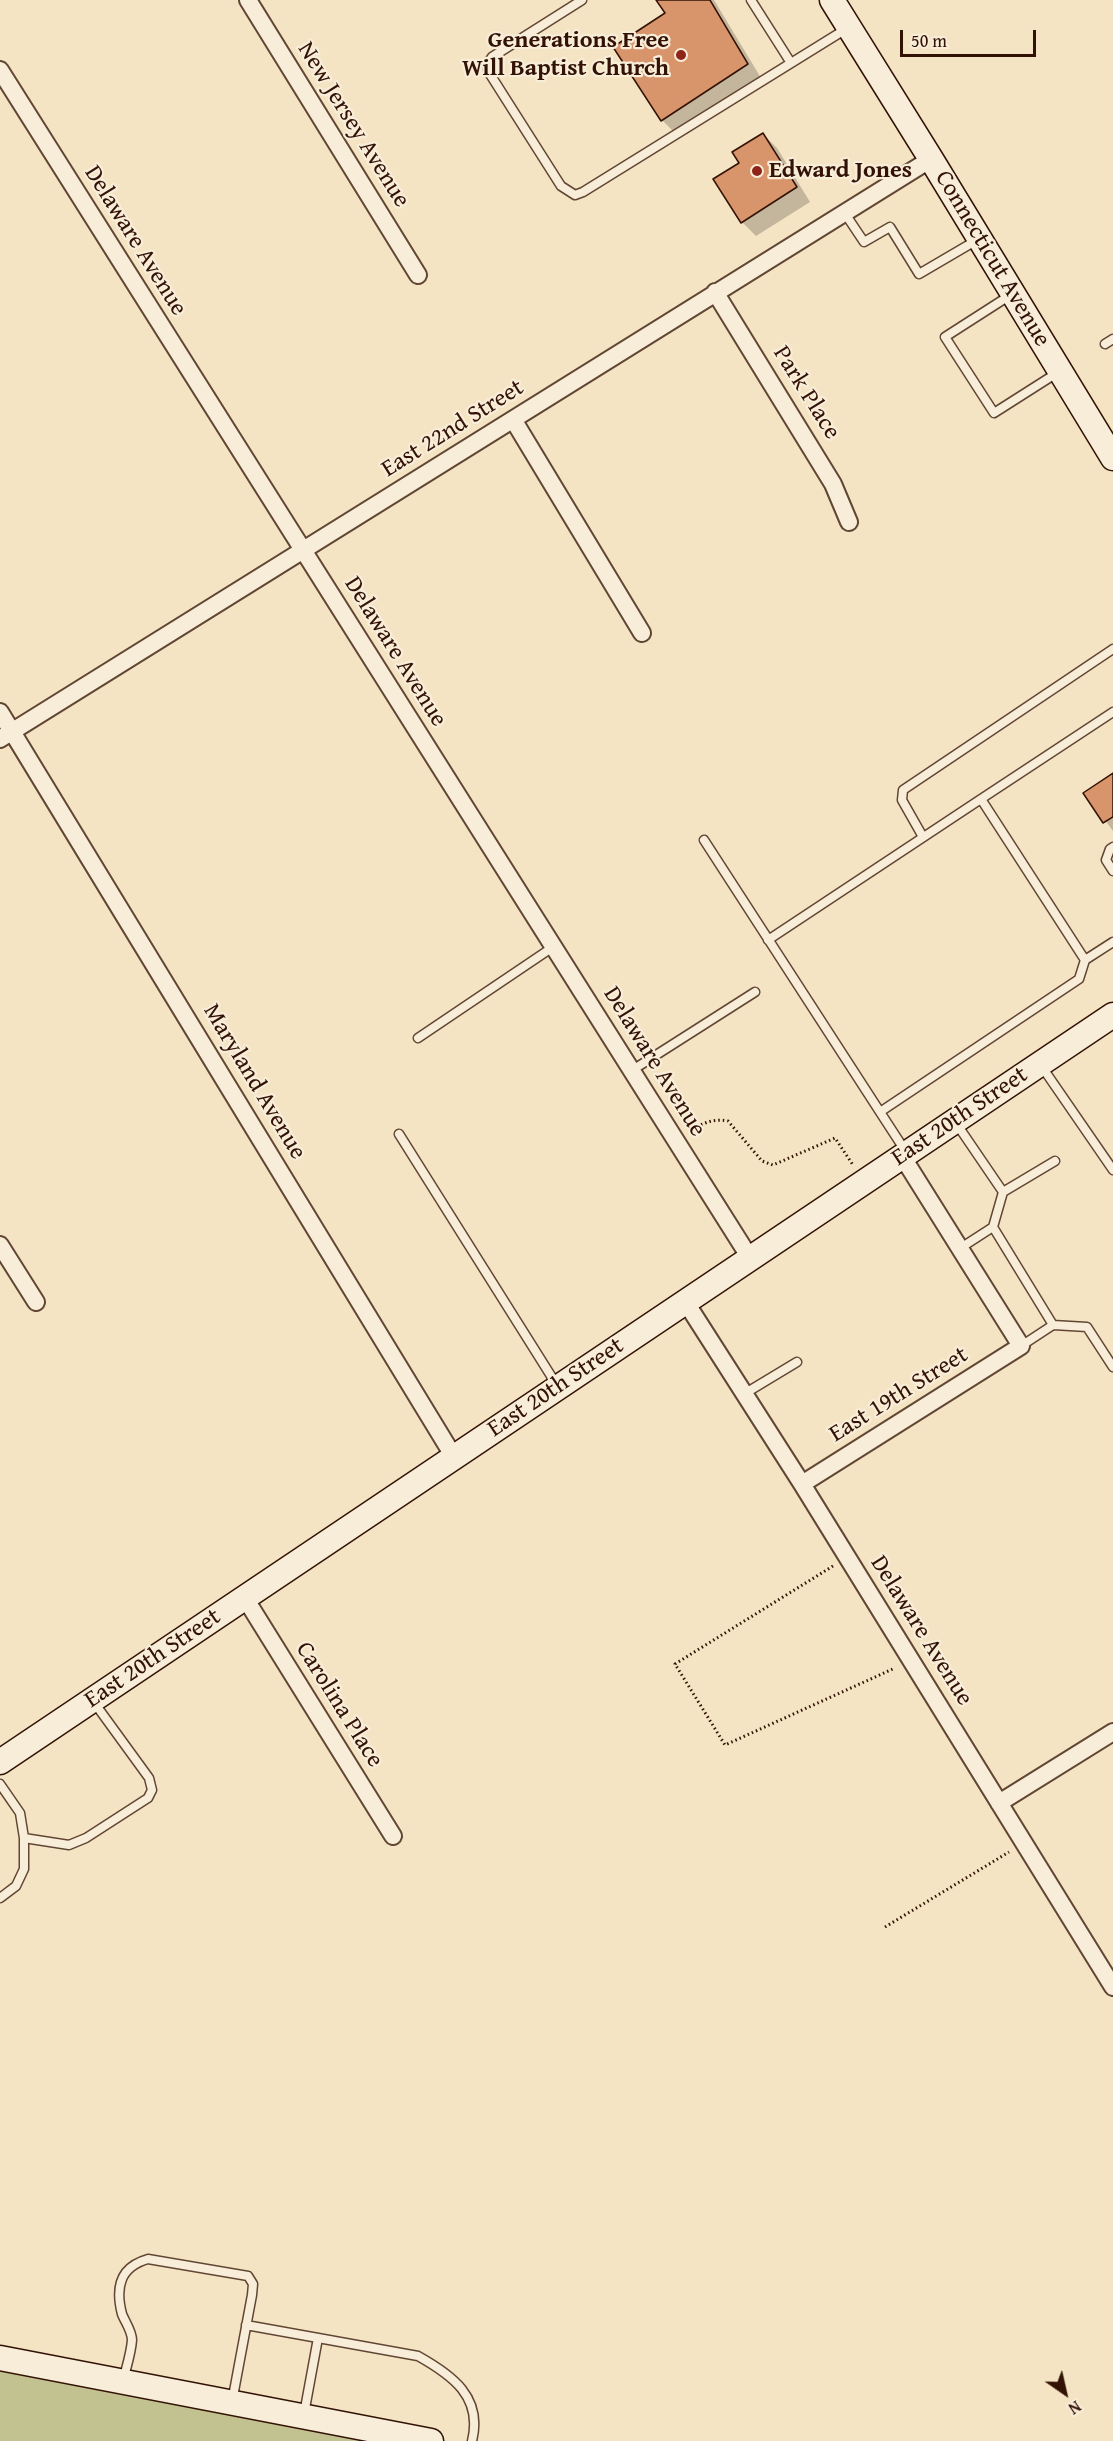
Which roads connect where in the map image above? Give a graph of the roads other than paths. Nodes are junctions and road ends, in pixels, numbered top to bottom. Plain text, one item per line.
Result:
1 (248, 0) edge
2 (582, 0) edge
3 (751, 0) edge
4 (832, 0) edge
5 (849, 27) junction
6 (791, 63) junction
7 (0, 70) edge
8 (931, 159) junction
9 (844, 212) junction
10 (980, 238) junction
11 (418, 275) dead end
12 (716, 292) junction
13 (1013, 293) junction
14 (1060, 371) junction
15 (514, 421) junction
16 (1113, 459) edge
17 (849, 522) dead end
18 (302, 550) junction
19 (642, 633) dead end
20 (1113, 649) edge
21 (0, 712) edge
22 (1113, 712) edge
23 (6, 736) edge
24 (981, 799) junction
25 (923, 837) junction
26 (704, 840) dead end
27 (1113, 847) edge
28 (1113, 871) edge
29 (768, 940) junction
30 (1113, 942) edge
31 (553, 947) junction
32 (1085, 960) junction
33 (755, 992) dead end
34 (1113, 1015) edge
35 (418, 1038) dead end
36 (1040, 1064) junction
37 (631, 1071) junction
38 (880, 1112) junction
39 (954, 1121) junction
40 (399, 1134) dead end
41 (904, 1154) junction
42 (1054, 1161) dead end
43 (1113, 1170) edge
44 (1003, 1192) junction
45 (993, 1227) junction
46 (0, 1245) edge
47 (959, 1249) junction
48 (750, 1258) junction
49 (685, 1301) junction
50 (36, 1302) dead end
51 (1053, 1325) junction
52 (1021, 1346) junction
53 (797, 1362) dead end
54 (1113, 1366) edge
55 (558, 1387) junction
56 (744, 1394) junction
57 (454, 1457) junction
58 (802, 1484) junction
59 (245, 1598) junction
60 (93, 1700) junction
61 (1113, 1732) edge
62 (0, 1762) edge
63 (0, 1784) edge
64 (999, 1803) junction
65 (393, 1836) dead end
66 (24, 1838) junction
67 (0, 1898) edge
68 (1113, 1987) edge
69 (246, 2325) junction
70 (318, 2338) junction
71 (0, 2358) edge
72 (123, 2382) junction
73 (231, 2403) junction
74 (303, 2416) junction
75 (431, 2441) edge
76 (472, 2441) edge

1 - 11 street, New Jersey Avenue
2 - 6 lane
3 - 6 lane
4 - 5 main road, Connecticut Avenue
5 - 6 lane
5 - 8 main road, Connecticut Avenue
7 - 18 street, Delaware Avenue
8 - 9 street, East 22nd Street
8 - 10 main road, Connecticut Avenue
9 - 10 lane
9 - 12 street, East 22nd Street
10 - 13 main road, Connecticut Avenue
12 - 15 street, East 22nd Street
12 - 17 street, Park Place
13 - 14 main road, Connecticut Avenue
13 - 14 lane
14 - 16 main road, Connecticut Avenue
15 - 18 street, East 22nd Street
15 - 19 street
18 - 23 street, East 22nd Street
18 - 31 street, Delaware Avenue
20 - 25 lane
21 - 23 street, Maryland Avenue
22 - 24 lane
23 - 57 street, Maryland Avenue
24 - 25 lane
24 - 32 lane
25 - 29 lane
26 - 29 lane
27 - 28 lane
29 - 38 lane
30 - 32 lane
31 - 35 lane
31 - 37 street, Delaware Avenue
32 - 38 lane
33 - 37 lane
34 - 36 main road, East 20th Street
36 - 39 main road, East 20th Street
36 - 43 lane
37 - 48 street, Delaware Avenue
38 - 41 lane
39 - 41 main road, East 20th Street
39 - 44 lane
40 - 55 lane
41 - 47 street
41 - 48 main road, East 20th Street
42 - 44 lane
44 - 45 lane
45 - 47 lane
45 - 51 lane
46 - 50 street
47 - 52 street
48 - 49 main road, East 20th Street
49 - 55 main road, East 20th Street
49 - 56 street, Delaware Avenue
51 - 52 lane
51 - 54 lane
52 - 58 street, East 19th Street
53 - 56 lane
55 - 57 main road, East 20th Street
56 - 58 street, Delaware Avenue
57 - 59 main road, East 20th Street
58 - 64 street, Delaware Avenue
59 - 60 main road, East 20th Street
59 - 65 street, Carolina Place
60 - 62 main road, East 20th Street
60 - 66 lane
61 - 64 street
63 - 66 lane
64 - 68 street, Delaware Avenue
66 - 67 lane
69 - 70 lane
69 - 72 lane
69 - 73 lane
70 - 74 lane
70 - 76 lane
71 - 72 main road
72 - 73 main road
73 - 74 main road
74 - 75 main road

